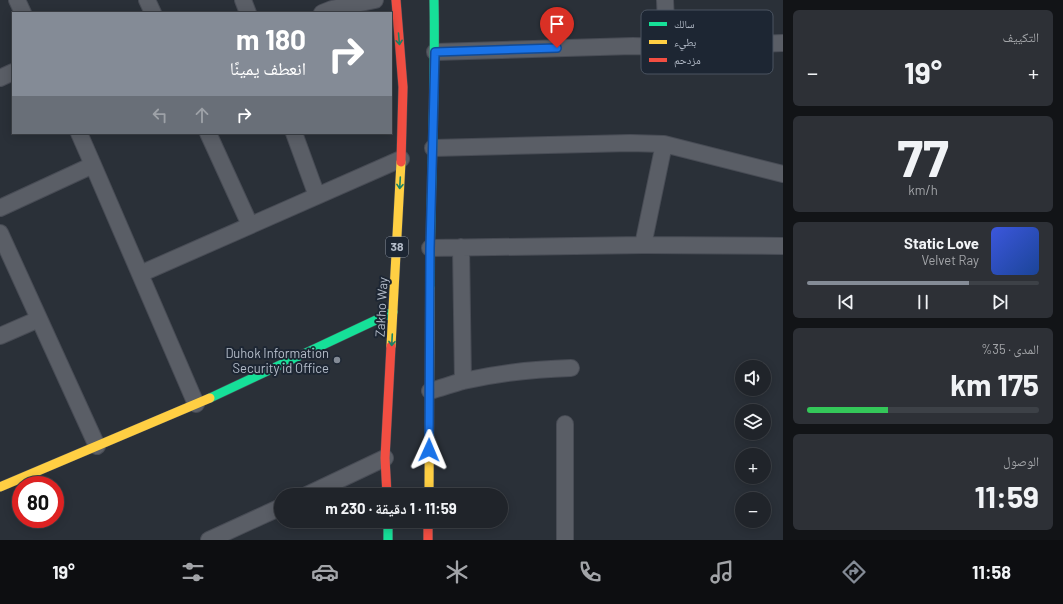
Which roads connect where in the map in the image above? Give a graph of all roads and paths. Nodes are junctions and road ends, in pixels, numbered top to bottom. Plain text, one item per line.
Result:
1 (18, 0) edge
2 (147, 0) edge
3 (243, 0) edge
4 (375, 0) edge
5 (396, 0) edge
6 (434, 0) edge
7 (665, 0) edge
8 (665, 10) edge
9 (24, 12) edge
10 (153, 12) edge
11 (248, 12) edge
12 (324, 12) edge
13 (773, 43) edge
14 (783, 43) edge
15 (641, 46) edge
16 (435, 52) junction
17 (12, 72) edge
18 (0, 78) edge
19 (79, 134) edge
20 (208, 134) edge
21 (294, 134) edge
22 (664, 144) junction
23 (433, 148) junction
24 (401, 159) junction
25 (93, 165) junction
26 (783, 174) edge
27 (317, 196) junction
28 (0, 208) edge
29 (250, 226) junction
30 (0, 233) edge
31 (643, 245) junction
32 (783, 246) edge
33 (461, 247) junction
34 (430, 248) junction
35 (140, 274) junction
36 (393, 312) junction
37 (39, 319) junction
38 (0, 336) edge
39 (571, 368) dead end
40 (463, 381) junction
41 (430, 391) junction
42 (196, 404) junction
43 (565, 424) dead end
44 (97, 446) junction
45 (385, 458) junction
46 (0, 487) edge
47 (322, 488) edge
48 (386, 488) edge
49 (429, 488) edge
50 (274, 511) edge
51 (388, 528) edge
52 (428, 528) edge
53 (234, 534) edge
54 (209, 540) edge
55 (388, 540) edge
56 (428, 540) edge
57 (436, 540) edge
58 (565, 540) edge

1 - 9 street
2 - 10 street
3 - 11 street
4 - 12 street
5 -> 24 main road, Zakho Way / 38
6 - 16 main road
7 - 8 street
13 - 14 street
15 - 16 street
16 - 23 main road
17 - 18 street
19 - 25 street
20 - 29 street
21 - 27 street
22 - 23 street
22 - 26 street
22 - 31 street
23 - 34 main road
24 - 27 street
24 -> 36 main road, Zakho Way / 38
25 - 28 street
25 - 35 street
27 - 29 street
29 - 35 street
30 - 37 street
31 - 32 street
31 - 33 street
33 - 34 street
33 - 40 street
34 - 41 main road
35 - 42 street
36 - 42 main road
36 -> 45 main road, Zakho Way / 38
37 - 38 street
37 - 44 street
39 - 40 street
40 - 41 street
41 - 49 main road
42 - 44 main road
43 - 58 street
44 - 46 main road
45 - 47 street
45 - 48 main road, Zakho Way / 38
50 - 53 street
51 - 55 main road
52 - 56 main road
53 - 54 street
56 - 57 street

